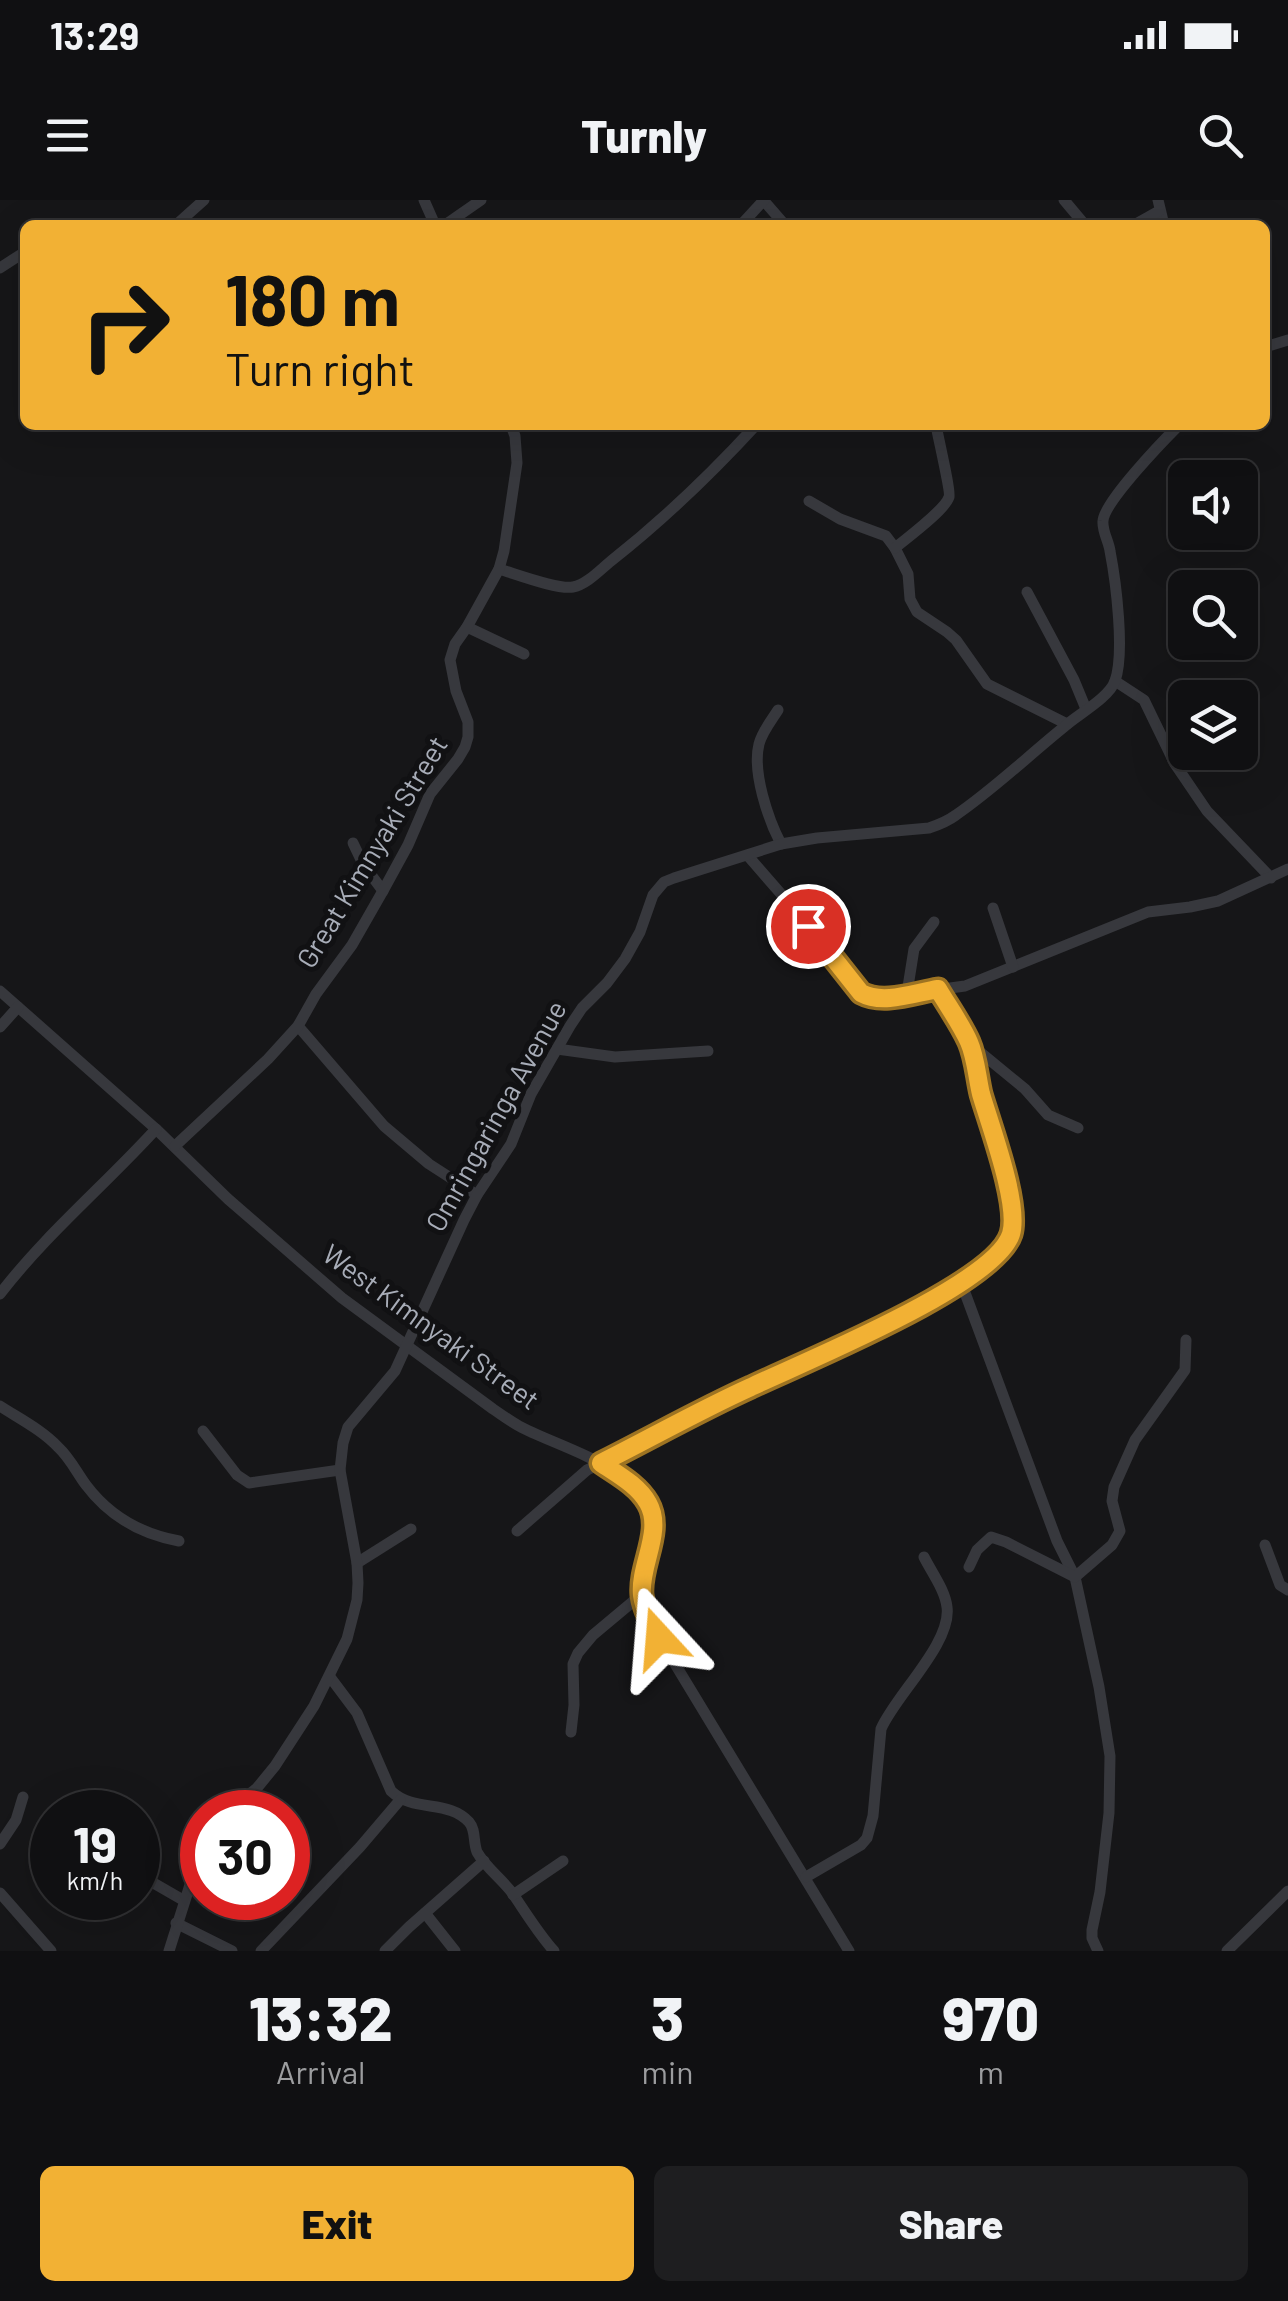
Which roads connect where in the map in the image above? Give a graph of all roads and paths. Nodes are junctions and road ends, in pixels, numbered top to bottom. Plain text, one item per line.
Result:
1 (204, 200) edge
2 (480, 200) edge
3 (764, 200) edge
4 (1064, 200) edge
5 (182, 220) edge
6 (453, 220) edge
7 (746, 220) edge
8 (782, 220) edge
9 (1081, 220) edge
10 (513, 430) edge
11 (752, 430) edge
12 (937, 430) edge
13 (1174, 430) edge
14 (809, 502) dead end
15 (895, 548) junction
16 (499, 569) junction
17 (1027, 592) dead end
18 (467, 627) junction
19 (524, 654) dead end
20 (1115, 681) junction
21 (1086, 709) junction
22 (778, 710) dead end
23 (1066, 724) junction
24 (352, 843) dead end
25 (781, 844) junction
26 (748, 856) junction
27 (1288, 869) edge
28 (1271, 878) junction
29 (383, 891) junction
30 (994, 908) dead end
31 (934, 922) dead end
32 (1013, 967) junction
33 (938, 989) junction
34 (0, 991) edge
35 (907, 994) junction
36 (18, 1007) junction
37 (298, 1026) junction
38 (0, 1027) edge
39 (970, 1042) junction
40 (558, 1049) junction
41 (708, 1051) dead end
42 (156, 1128) junction
43 (1078, 1128) dead end
44 (174, 1146) junction
45 (477, 1195) junction
46 (961, 1282) junction
47 (0, 1294) edge
48 (1186, 1340) dead end
49 (407, 1345) junction
50 (0, 1406) edge
51 (203, 1430) dead end
52 (601, 1463) junction
53 (340, 1470) junction
54 (411, 1528) dead end
55 (518, 1531) dead end
56 (179, 1541) dead end
57 (1264, 1545) dead end
58 (924, 1558) dead end
59 (357, 1563) junction
60 (969, 1568) dead end
61 (1075, 1577) junction
62 (1288, 1590) edge
63 (642, 1594) junction
64 (330, 1677) junction
65 (572, 1732) dead end
66 (254, 1790) edge
67 (23, 1797) dead end
68 (400, 1800) junction
69 (0, 1844) edge
70 (484, 1861) junction
71 (563, 1861) dead end
72 (806, 1878) junction
73 (1288, 1891) edge
74 (0, 1893) edge
75 (513, 1895) junction
76 (180, 1912) edge
77 (425, 1912) junction
78 (176, 1923) junction
79 (843, 1949) edge
80 (51, 1951) edge
81 (169, 1951) edge
82 (232, 1951) edge
83 (262, 1951) edge
84 (385, 1951) edge
85 (455, 1951) edge
86 (554, 1951) edge
87 (1098, 1951) edge
88 (1227, 1951) edge

1 - 5 street
2 - 6 street
3 - 7 street
3 - 8 street
4 - 9 street
10 - 16 street, Great Kimnyaki Street
11 - 16 street
12 - 15 street
13 - 20 street
14 - 15 street
15 - 23 street
16 - 18 street, Great Kimnyaki Street
17 - 21 street
18 - 19 street
18 - 29 street, Great Kimnyaki Street
20 - 21 street, Omringaringa Avenue
20 - 28 street
21 - 23 street, Omringaringa Avenue
22 - 25 street
23 - 25 street, Omringaringa Avenue
24 - 29 street
25 - 26 street, Omringaringa Avenue
26 - 35 street
26 - 40 street, Omringaringa Avenue
27 - 28 street
28 - 32 street
29 - 37 street, Great Kimnyaki Street
30 - 32 street
31 - 35 street
32 - 33 street
33 - 35 street
33 - 39 street
34 - 36 street, West Kimnyaki Street
36 - 38 street
36 - 42 street, West Kimnyaki Street
37 - 44 street, Great Kimnyaki Street
37 - 45 street
39 - 43 street
39 - 46 street
40 - 41 street
40 - 45 street, Omringaringa Avenue
42 - 44 street, West Kimnyaki Street
42 - 47 street
44 - 49 street, West Kimnyaki Street
45 - 49 street, Omringaringa Avenue
46 - 52 street
46 - 61 street
48 - 61 street
49 - 52 street, West Kimnyaki Street
49 - 53 street, Omringaringa Avenue
50 - 56 street
51 - 53 street
52 - 55 street
52 - 63 street, West Kimnyaki Street
53 - 59 street
54 - 59 street
57 - 62 street
58 - 72 street
59 - 64 street
60 - 61 street
61 - 87 street
63 - 65 street
63 - 72 street
64 - 66 street
64 - 68 street
67 - 69 street
68 - 70 street
68 - 83 street
70 - 75 street
70 - 77 street
71 - 75 street
72 - 79 street
73 - 88 street
74 - 80 street
75 - 86 street
76 - 78 street
77 - 84 street
77 - 85 street
78 - 81 street
78 - 82 street

